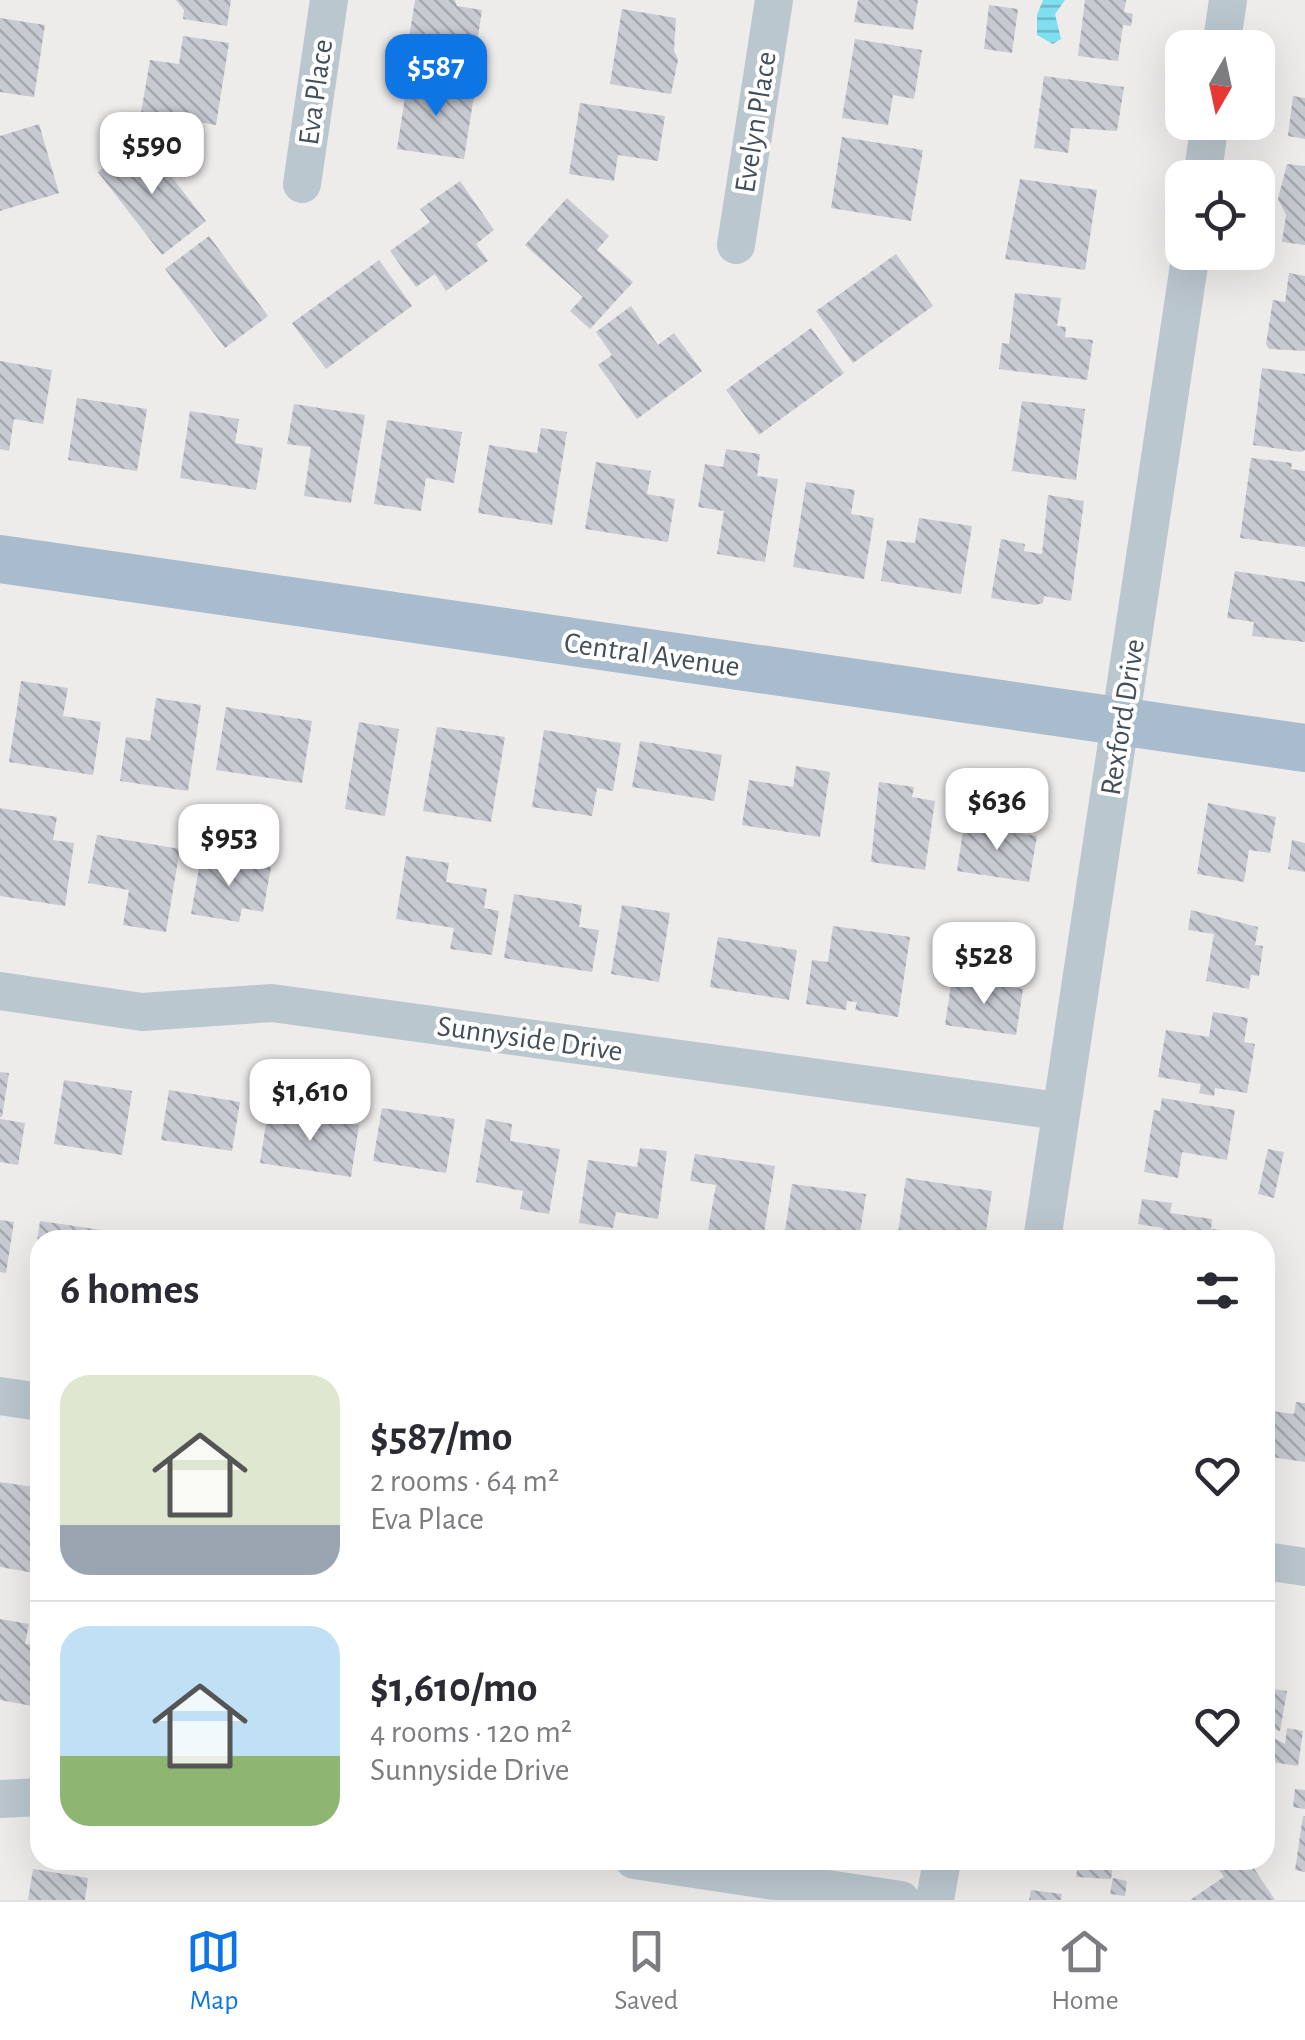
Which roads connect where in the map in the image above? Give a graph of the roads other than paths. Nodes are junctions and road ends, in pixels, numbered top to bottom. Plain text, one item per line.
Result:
1 (328, 0) edge
2 (774, 0) edge
3 (1228, 0) edge
4 (1224, 30) edge
5 (302, 184) dead end
6 (736, 245) dead end
7 (1188, 270) edge
8 (0, 559) edge
9 (1122, 722) junction
10 (1305, 748) edge
11 (0, 992) edge
12 (1059, 1112) junction
13 (1043, 1230) edge
14 (0, 1396) edge
15 (30, 1400) edge
16 (1275, 1562) edge
17 (1305, 1567) edge
18 (30, 1798) edge
19 (0, 1799) edge
20 (701, 1870) edge
21 (940, 1870) edge
22 (901, 1900) edge
23 (935, 1900) edge

1 - 5 street, Eva Place
2 - 6 street, Evelyn Place
3 - 4 street
7 - 9 street, Rexford Drive
8 - 9 main road, Central Avenue
9 - 10 main road, Central Avenue
9 - 12 street, Rexford Drive
11 - 12 street, Sunnyside Drive
12 - 13 street, Rexford Drive
14 - 15 street
16 - 17 street
18 - 19 street
20 - 22 street
21 - 23 street

